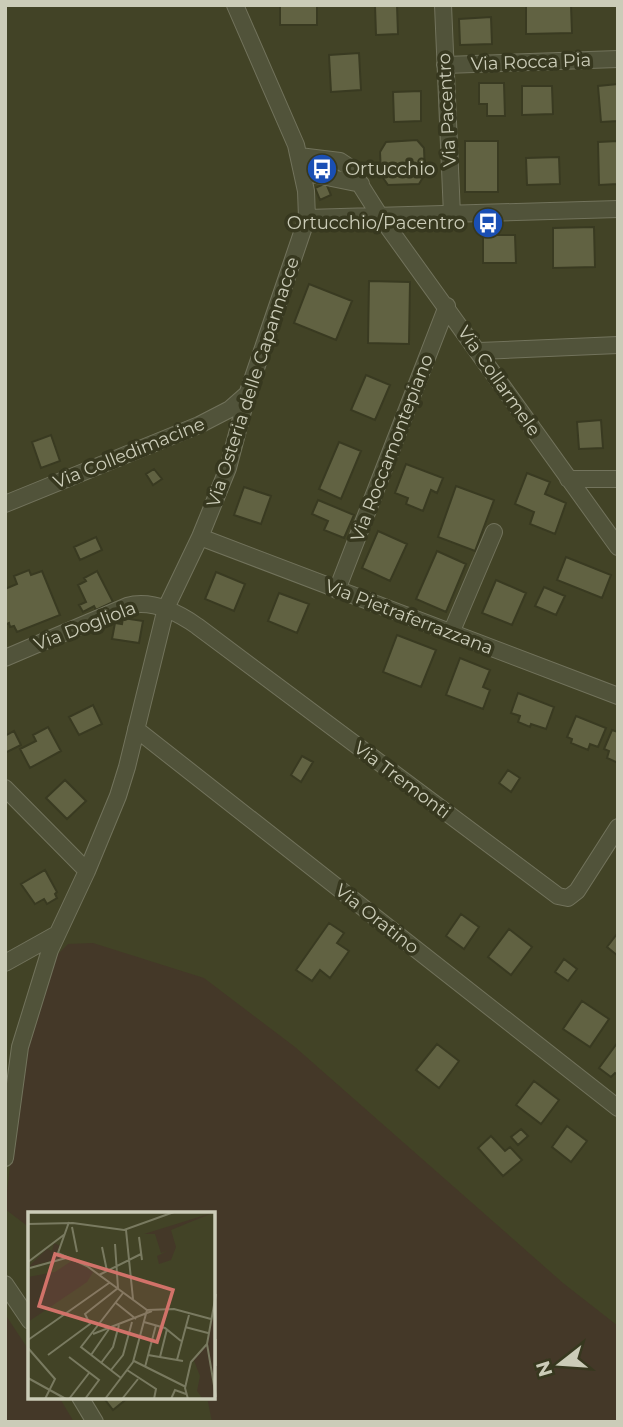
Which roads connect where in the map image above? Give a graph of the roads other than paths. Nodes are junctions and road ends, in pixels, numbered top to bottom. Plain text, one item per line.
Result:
1 (235, 5) edge
2 (443, 5) edge
3 (618, 59) edge
4 (445, 65) junction
5 (301, 164) junction
6 (618, 209) edge
7 (452, 215) junction
8 (380, 216) junction
9 (307, 218) junction
10 (447, 306) junction
11 (618, 345) edge
12 (479, 351) junction
13 (248, 393) junction
14 (618, 478) edge
15 (569, 480) junction
16 (5, 504) edge
17 (494, 532) dead end
18 (200, 537) junction
19 (618, 547) edge
20 (337, 590) junction
21 (166, 608) junction
22 (451, 633) junction
23 (5, 658) edge
24 (618, 696) edge
25 (136, 729) junction
26 (7, 794) edge
27 (618, 827) edge
28 (87, 871) junction
29 (57, 934) junction
30 (5, 963) edge
31 (618, 1108) edge
32 (5, 1158) edge
33 (5, 1284) edge
34 (28, 1318) edge
35 (81, 1399) edge
36 (95, 1422) edge

1 - 5 street, Via Osteria delle Capannacce
2 - 4 street, Via Pacentro
3 - 4 street, Via Rocca Pia
4 - 7 street, Via Pacentro
5 - 8 street, Via Collarmele
5 - 9 street, Via Osteria delle Capannacce
6 - 7 street
7 - 8 street
8 - 9 street
8 - 10 street, Via Collarmele
9 - 13 street, Via Osteria delle Capannacce
10 - 12 street, Via Collarmele
10 - 20 street, Via Roccamontepiano
11 - 12 street
12 - 15 street, Via Collarmele
13 - 16 street, Via Colledimacine
13 - 18 street, Via Osteria delle Capannacce
14 - 15 street
15 - 19 street, Via Collarmele
17 - 22 street
18 - 20 street, Via Pietraferrazzana
18 - 21 street, Via Osteria delle Capannacce
20 - 22 street, Via Pietraferrazzana
21 - 23 street, Via Dogliola
21 - 25 street, Via Osteria delle Capannacce
21 - 27 street, Via Tremonti
22 - 24 street, Via Pietraferrazzana
25 - 28 street, Via Osteria delle Capannacce
25 - 31 street, Via Oratino
26 - 28 street
28 - 29 street, Via Osteria delle Capannacce
29 - 30 street
29 - 32 street, Via Osteria delle Capannacce
33 - 34 street
35 - 36 street

